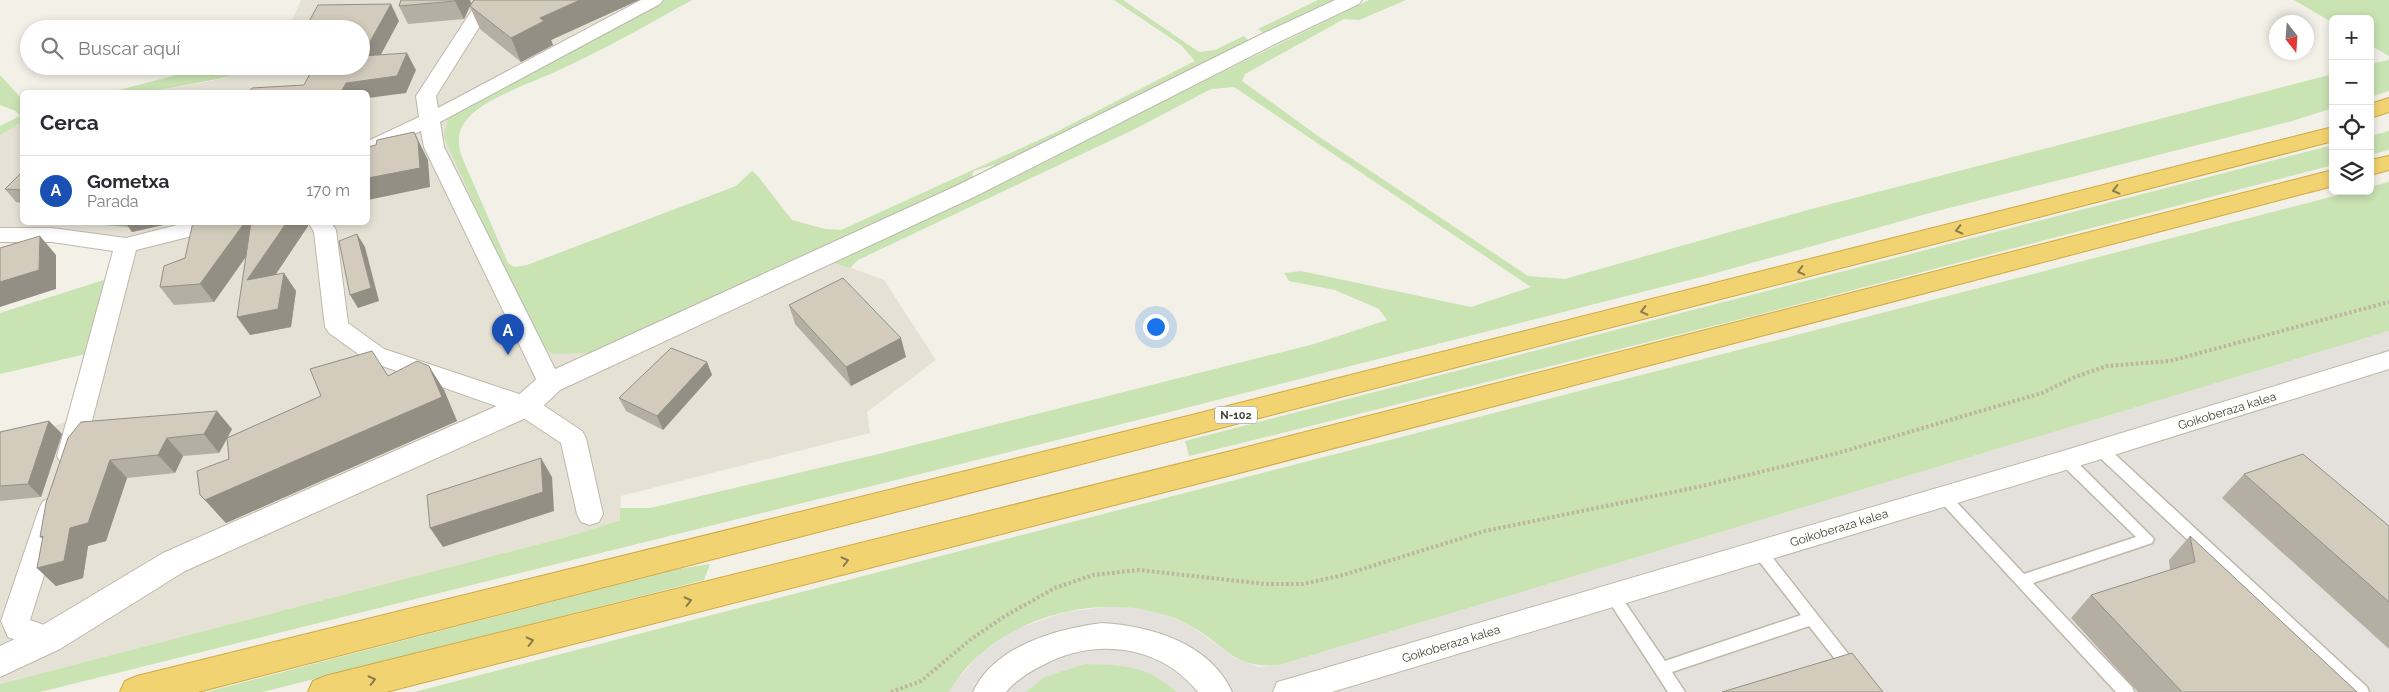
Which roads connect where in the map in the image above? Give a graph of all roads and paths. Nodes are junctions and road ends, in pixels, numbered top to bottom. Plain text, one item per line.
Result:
1 (483, 0) edge
2 (654, 0) edge
3 (1352, 0) edge
4 (2389, 105) edge
5 (2374, 110) edge
6 (431, 119) junction
7 (2389, 120) edge
8 (2329, 124) edge
9 (2374, 124) edge
10 (2329, 135) edge
11 (370, 147) edge
12 (2389, 163) edge
13 (2374, 167) edge
14 (2329, 179) edge
15 (2158, 180) junction
16 (208, 225) edge
17 (321, 225) edge
18 (0, 235) edge
19 (126, 245) junction
20 (2389, 302) edge
21 (2389, 360) edge
22 (550, 383) junction
23 (525, 406) junction
24 (2101, 450) junction
25 (2066, 460) junction
26 (1943, 497) junction
27 (590, 514) dead end
28 (1760, 552) junction
29 (2021, 581) junction
30 (1612, 596) junction
31 (1812, 618) junction
32 (48, 639) junction
33 (0, 662) edge
34 (1661, 669) junction
35 (138, 692) edge
36 (325, 692) edge
37 (892, 692) edge
38 (988, 692) edge
39 (1217, 692) edge
40 (1288, 692) edge
41 (1677, 692) edge
42 (1870, 692) edge
43 (2126, 692) edge
44 (2361, 692) edge

1 - 6 street
2 - 6 street
3 - 22 street
4 - 5 highway
6 - 11 street
6 - 22 street
7 - 9 highway
8 - 15 highway
10 - 15 highway, N-102
12 - 13 highway
36 -> 14 highway
15 -> 35 highway, N-102
16 - 19 street
17 - 23 street
18 - 19 street
19 - 32 street
20 - 37 path
21 - 24 street, Goikoberaza kalea
22 - 23 street
23 - 27 street
23 - 32 street
24 - 25 street, Goikoberaza kalea
24 - 44 lane
25 - 26 street, Goikoberaza kalea
25 - 29 lane
26 - 28 street, Goikoberaza kalea
26 - 29 lane
28 - 30 street, Goikoberaza kalea
28 - 31 lane
29 - 43 lane
30 - 34 lane
30 - 40 street, Goikoberaza kalea
31 - 34 lane
31 - 42 lane
32 - 33 street
34 - 41 lane
38 - 39 street

